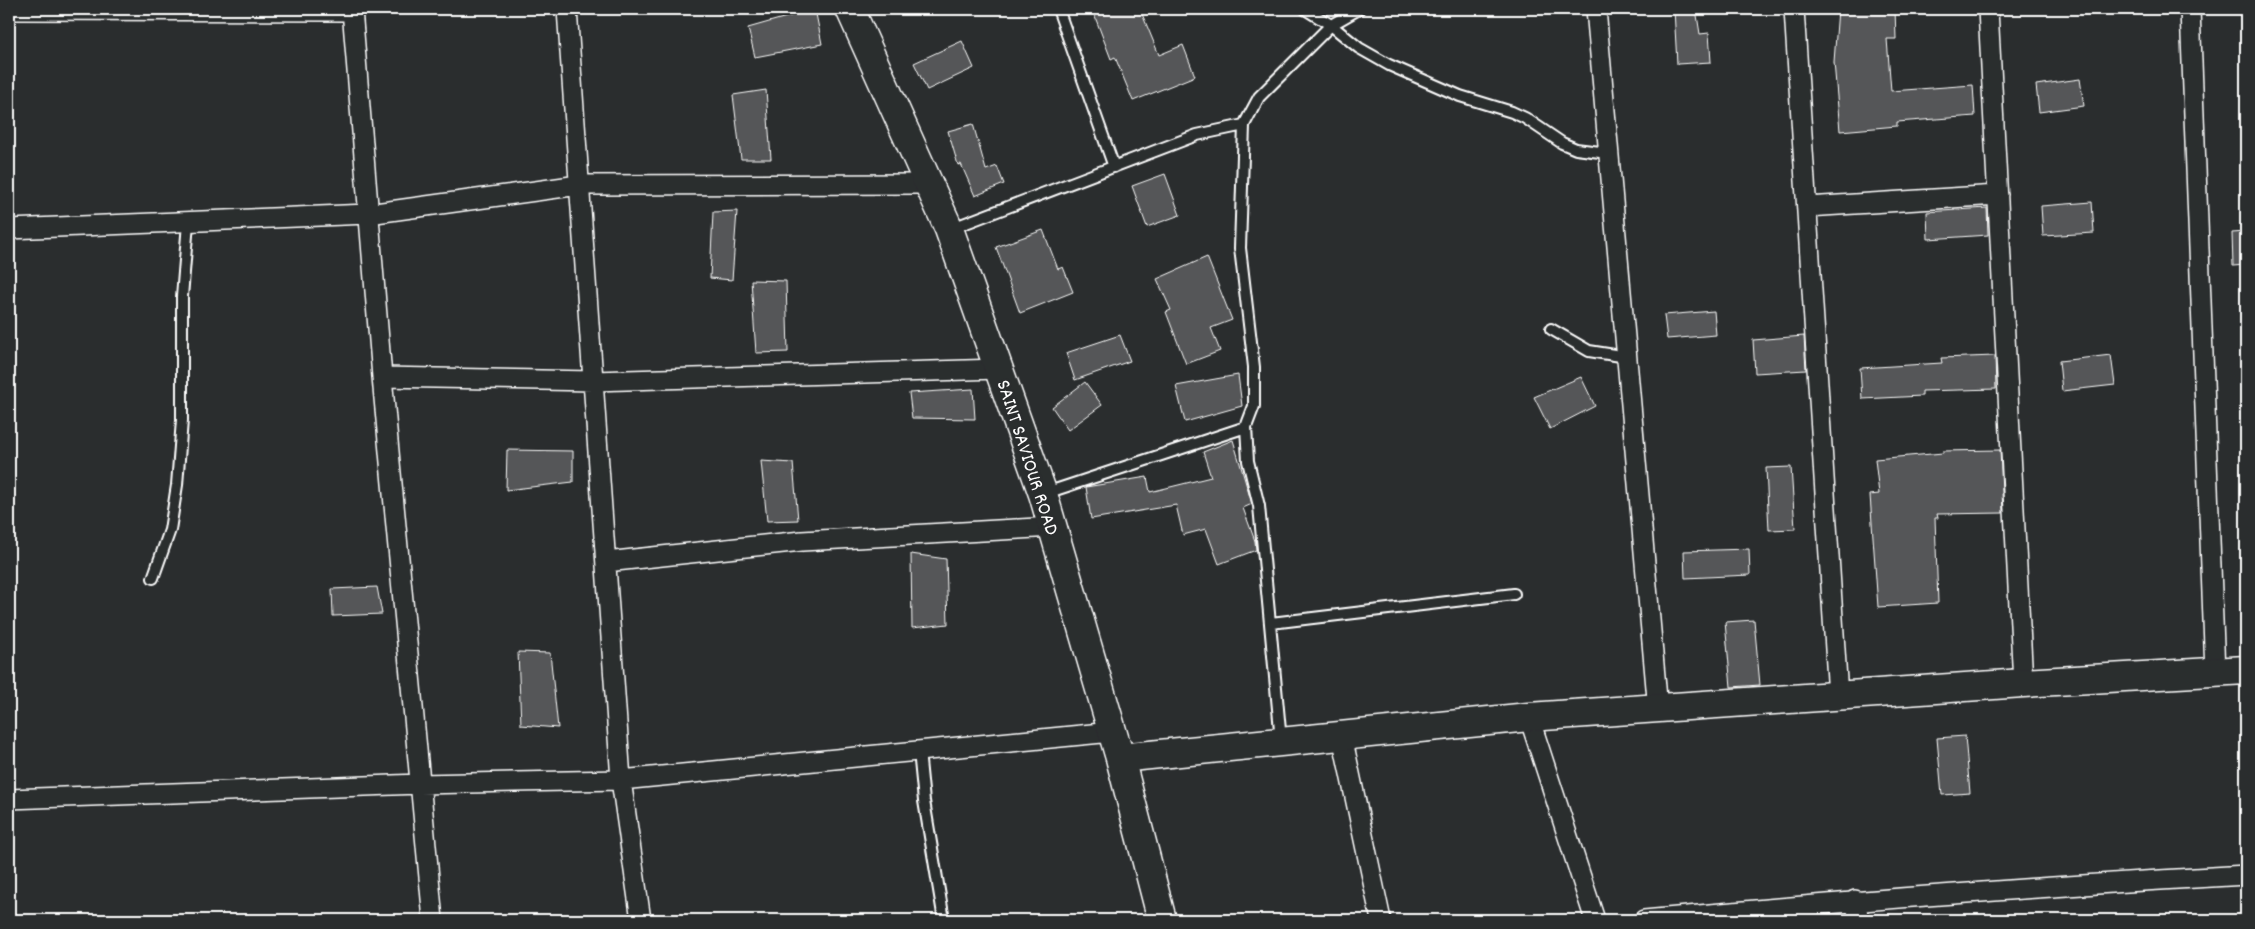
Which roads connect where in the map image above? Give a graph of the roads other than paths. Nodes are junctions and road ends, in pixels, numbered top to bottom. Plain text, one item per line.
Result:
1 (567, 9) edge
2 (850, 9) edge
3 (1058, 9) edge
4 (1305, 9) edge
5 (1359, 9) edge
6 (1596, 9) edge
7 (1794, 9) edge
8 (1988, 9) edge
9 (2190, 9) edge
10 (9, 10) edge
11 (352, 10) edge
12 (1331, 25) junction
13 (1244, 124) junction
14 (1608, 153) junction
15 (1114, 167) junction
16 (927, 184) junction
17 (579, 185) junction
18 (1998, 195) junction
19 (1806, 207) junction
20 (368, 214) junction
21 (188, 223) junction
22 (9, 230) edge
23 (949, 230) junction
24 (1551, 328) dead end
25 (1627, 358) junction
26 (999, 369) junction
27 (382, 378) junction
28 (593, 381) junction
29 (1246, 427) junction
30 (1043, 494) junction
31 (1053, 527) junction
32 (606, 562) junction
33 (153, 578) dead end
34 (1514, 594) dead end
35 (1271, 622) junction
36 (2246, 670) edge
37 (2215, 673) junction
38 (2023, 683) junction
39 (1838, 696) junction
40 (1658, 710) junction
41 (1529, 717) junction
42 (1112, 732) junction
43 (1342, 736) junction
44 (1282, 742) junction
45 (919, 751) junction
46 (1120, 758) junction
47 (621, 780) junction
48 (420, 784) junction
49 (9, 799) edge
50 (2246, 875) edge
51 (1855, 900) junction
52 (433, 920) edge
53 (641, 920) edge
54 (944, 920) edge
55 (1162, 920) edge
56 (1381, 920) edge
57 (1595, 920) edge
58 (1644, 920) edge
59 (1859, 920) edge

1 - 17 street
2 - 16 street, SAINT SAVIOUR ROAD
3 - 15 lane
4 - 12 lane
5 - 12 lane
6 - 14 street
7 - 19 street
8 - 18 street
9 - 37 street
10 - 11 street
11 - 20 street
12 - 13 lane
12 - 14 lane
13 - 15 lane
13 - 29 lane
14 - 25 street
15 - 23 lane
16 - 17 street
16 - 23 street, SAINT SAVIOUR ROAD
17 - 20 street
17 - 28 street
18 - 19 street
18 - 38 street
19 - 39 street
20 - 21 street
20 - 27 street
21 - 22 street
21 - 33 lane
23 - 26 street, SAINT SAVIOUR ROAD
24 - 25 lane
25 - 40 street
26 - 28 street
26 - 30 street, SAINT SAVIOUR ROAD
27 - 28 street
27 - 48 street
28 - 32 street
29 - 30 lane
29 - 35 lane
30 - 31 street, SAINT SAVIOUR ROAD
31 - 32 street
31 - 42 street, SAINT SAVIOUR ROAD
32 - 47 street
34 - 35 lane
35 - 44 lane
36 - 37 street
37 - 38 street
38 - 39 street
39 - 40 street
40 - 41 street
41 - 43 street
41 - 57 street
42 - 45 street
42 - 46 street, SAINT SAVIOUR ROAD
43 - 44 street
43 - 56 street
44 - 46 street
45 - 47 street
45 - 54 lane
46 - 55 street, SAINT SAVIOUR ROAD
47 - 48 street
47 - 53 street
48 - 49 street
48 - 52 street
50 - 51 street
51 - 58 street
51 - 59 street

